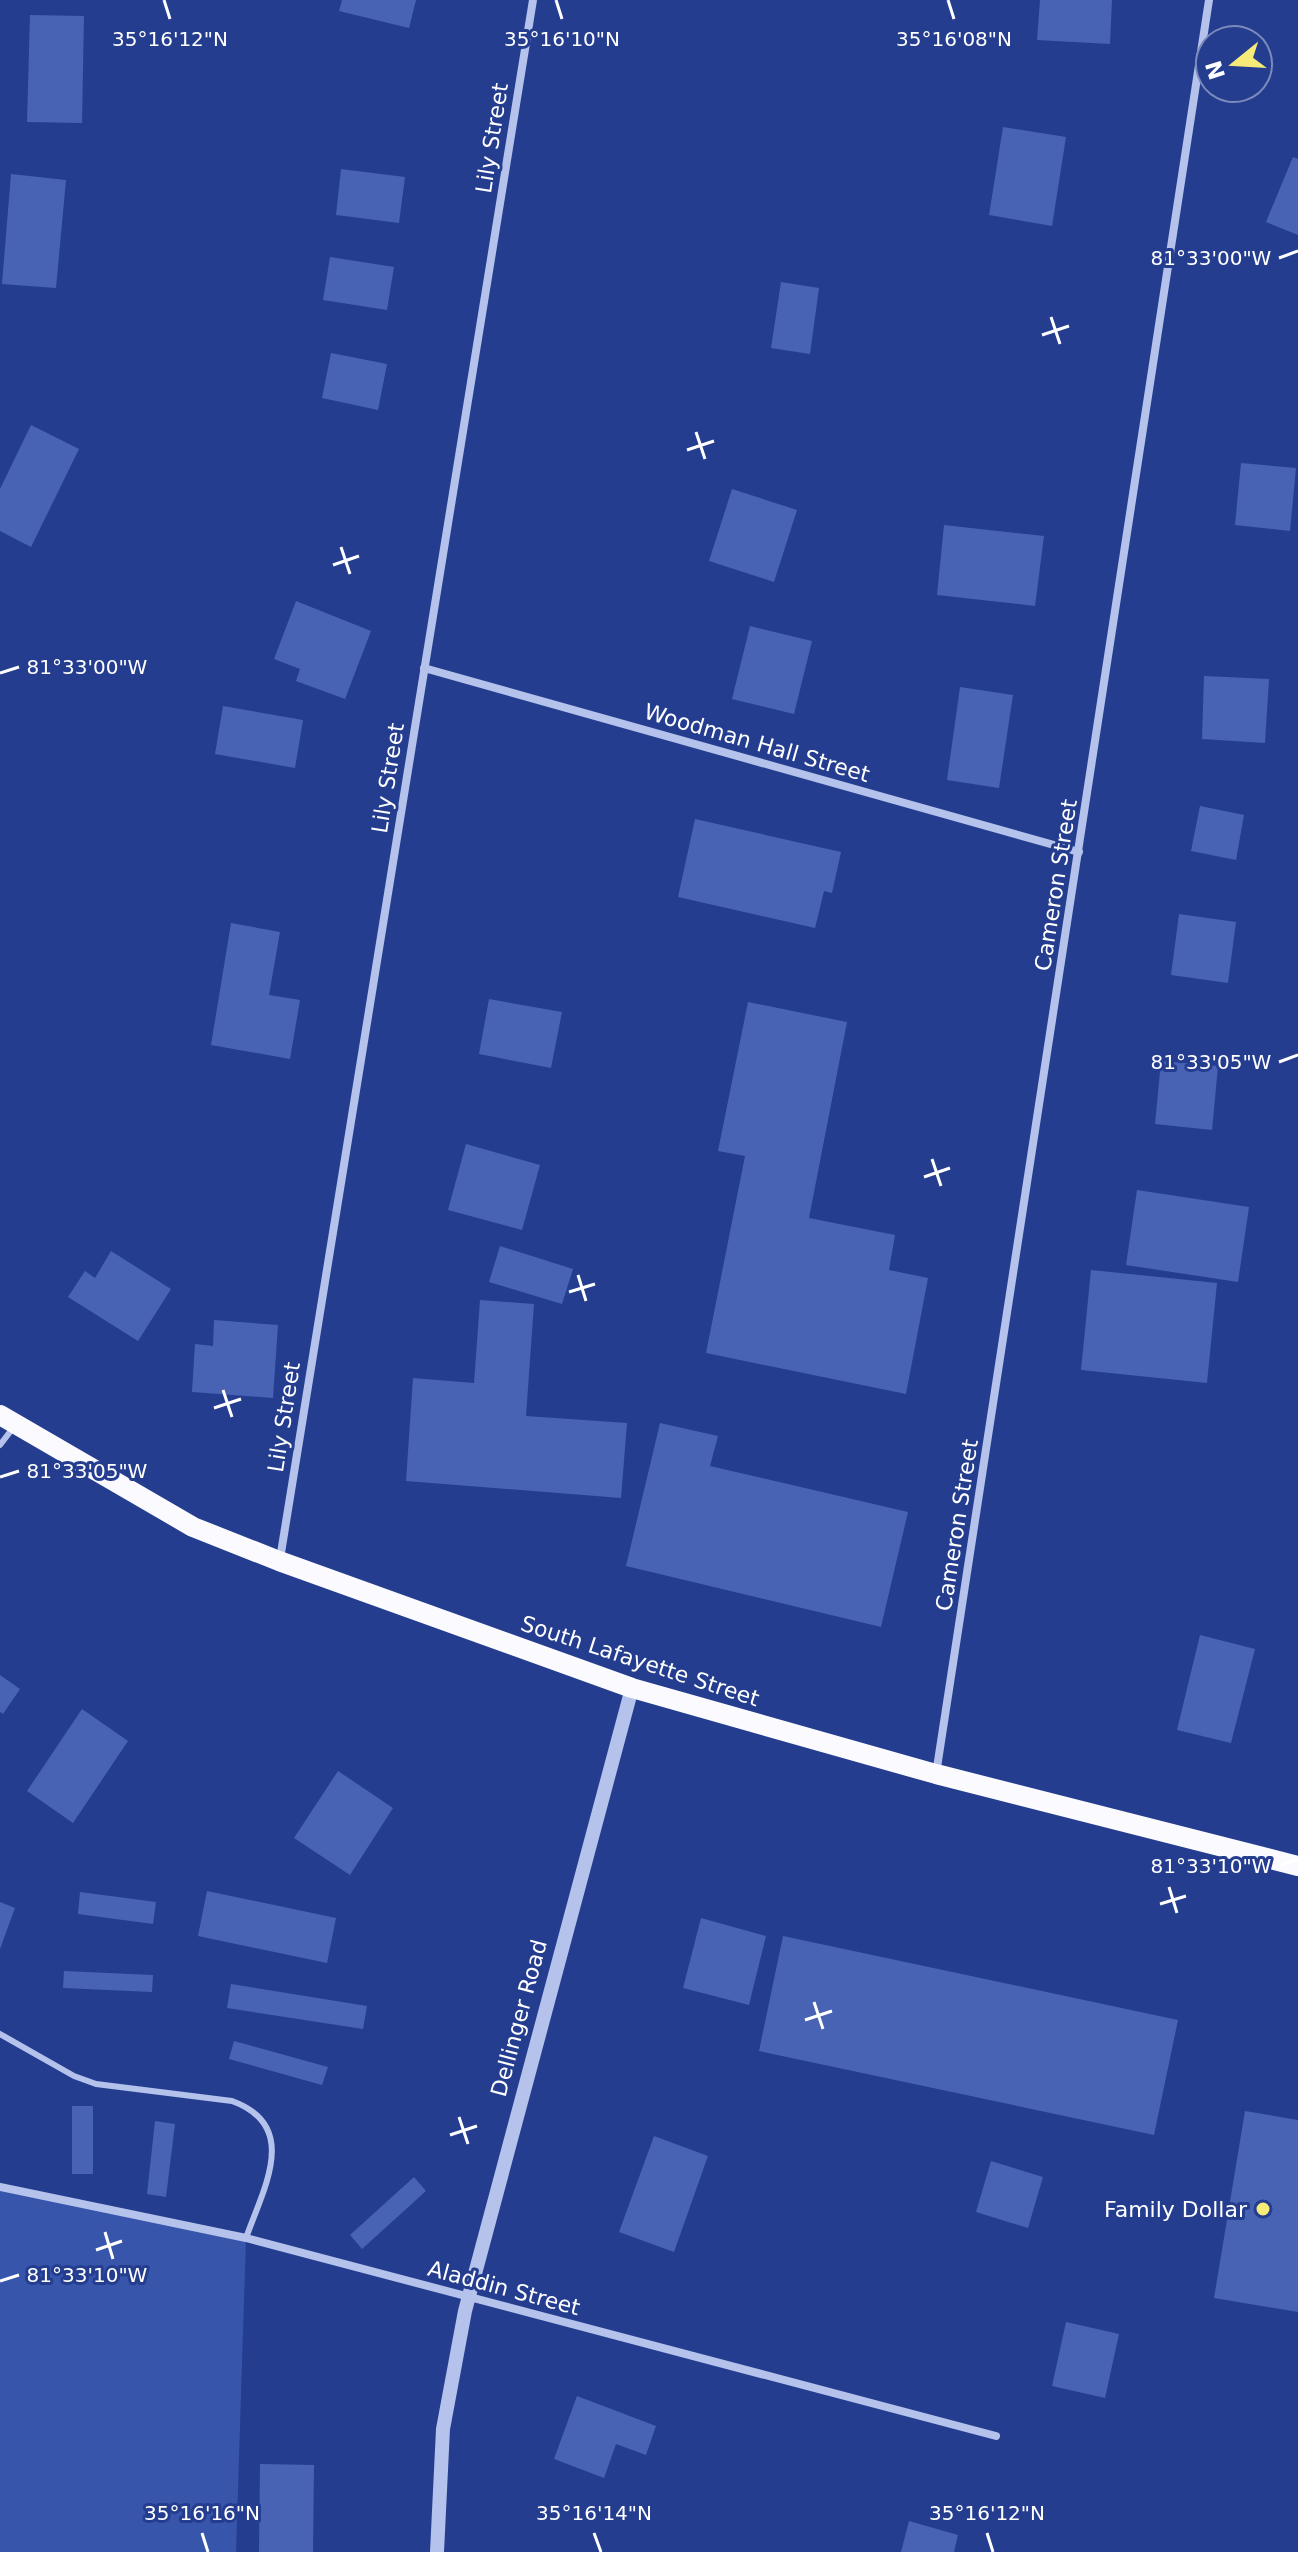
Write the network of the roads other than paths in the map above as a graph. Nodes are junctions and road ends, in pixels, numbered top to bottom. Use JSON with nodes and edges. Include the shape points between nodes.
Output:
{"nodes":[{"id":1,"x":533,"y":0,"type":"edge"},
{"id":2,"x":1209,"y":0,"type":"edge"},
{"id":3,"x":424,"y":668,"type":"junction"},
{"id":4,"x":1079,"y":852,"type":"junction"},
{"id":5,"x":8,"y":1420,"type":"edge"},
{"id":6,"x":0,"y":1445,"type":"edge"},
{"id":7,"x":279,"y":1561,"type":"junction"},
{"id":8,"x":632,"y":1688,"type":"junction"},
{"id":9,"x":936,"y":1774,"type":"junction"},
{"id":10,"x":1298,"y":1866,"type":"edge"},
{"id":11,"x":0,"y":2034,"type":"edge"},
{"id":12,"x":0,"y":2187,"type":"edge"},
{"id":13,"x":246,"y":2238,"type":"junction"},
{"id":14,"x":468,"y":2297,"type":"junction"},
{"id":15,"x":996,"y":2436,"type":"dead end"},
{"id":16,"x":437,"y":2552,"type":"edge"}],
"edges":[{"from":1,"to":3,"type":"street","name":"Lily Street"},
{"from":2,"to":4,"type":"street","name":"Cameron Street"},
{"from":3,"to":4,"type":"street","name":"Woodman Hall Street"},
{"from":3,"to":7,"type":"street","name":"Lily Street"},
{"from":4,"to":9,"type":"street","name":"Cameron Street"},
{"from":5,"to":6,"type":"lane"},
{"from":5,"to":7,"type":"main road","name":"South Lafayette Street","via":[[193,1527]]},
{"from":7,"to":8,"type":"main road","name":"South Lafayette Street"},
{"from":8,"to":9,"type":"main road","name":"South Lafayette Street"},
{"from":8,"to":14,"type":"street","name":"Dellinger Road"},
{"from":9,"to":10,"type":"main road","name":"South Lafayette Street"},
{"from":11,"to":13,"type":"lane","via":[[96,2084],[232,2101],[251,2108],[266,2124],[273,2153]]},
{"from":12,"to":13,"type":"street","name":"Aladdin Street"},
{"from":13,"to":14,"type":"street","name":"Aladdin Street"},
{"from":14,"to":15,"type":"street","name":"Aladdin Street"},
{"from":14,"to":16,"type":"street","name":"Dellinger Road","via":[[443,2429]]}]}
